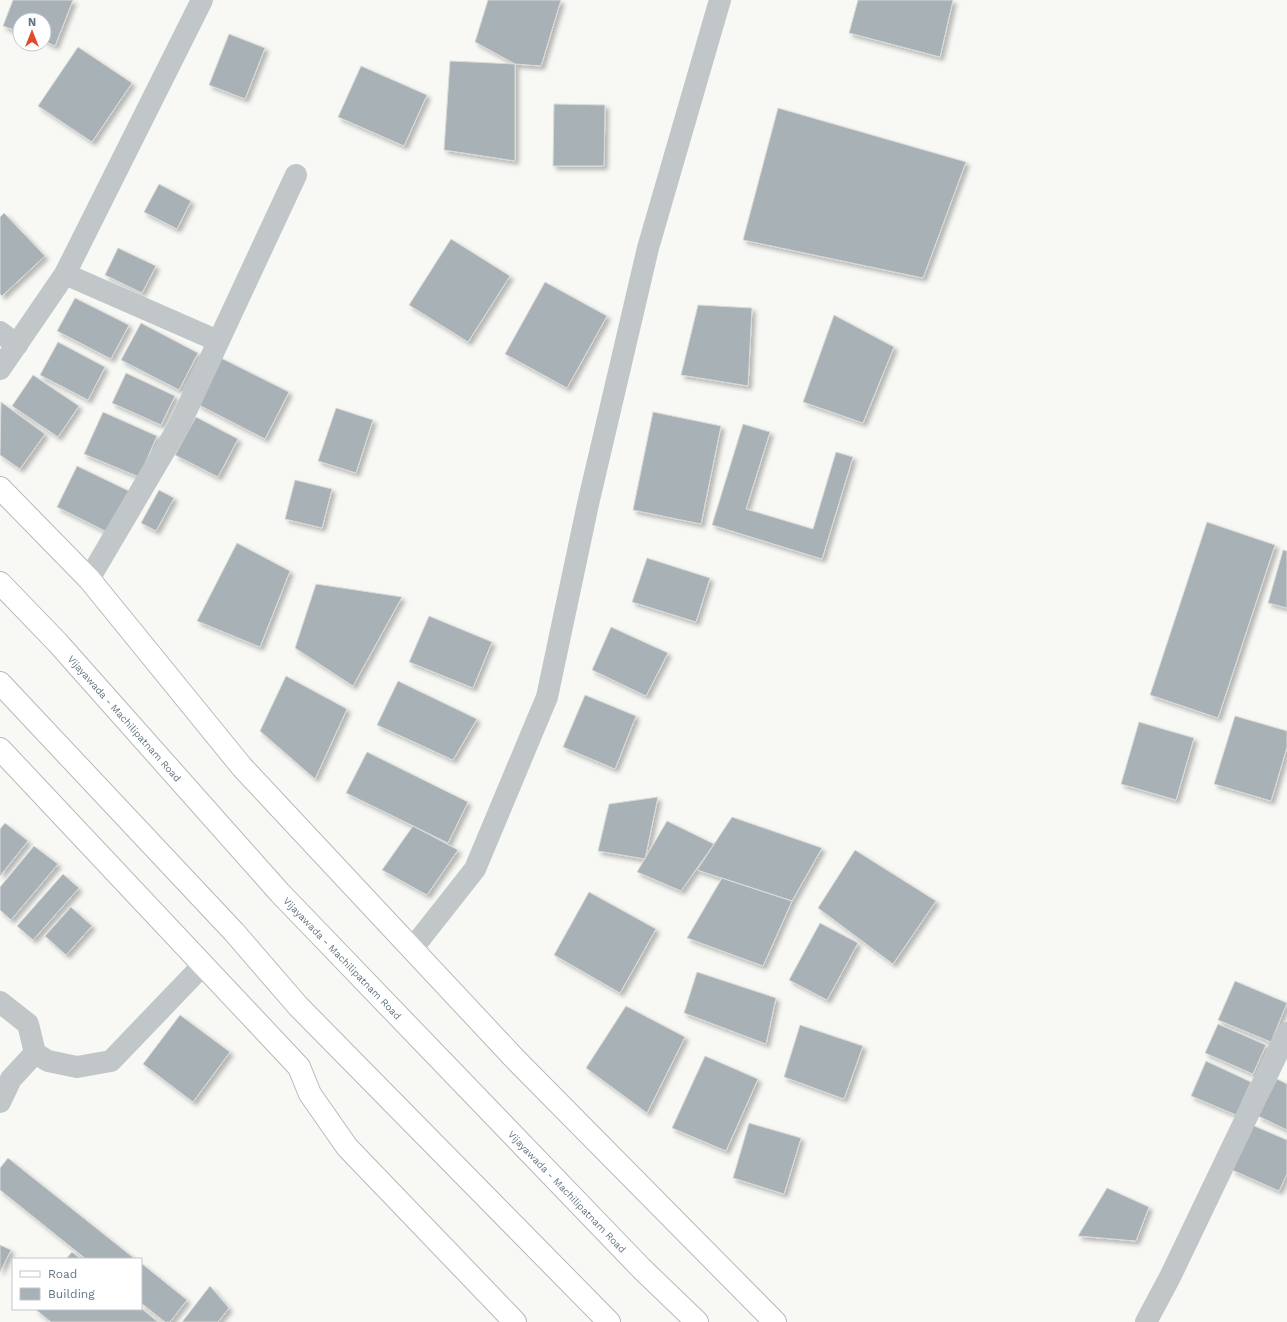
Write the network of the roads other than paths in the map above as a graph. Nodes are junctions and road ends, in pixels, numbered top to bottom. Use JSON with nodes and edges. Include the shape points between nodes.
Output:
{"nodes":[{"id":1,"x":202,"y":0,"type":"edge"},
{"id":2,"x":720,"y":0,"type":"edge"},
{"id":3,"x":296,"y":175,"type":"dead end"},
{"id":4,"x":65,"y":274,"type":"junction"},
{"id":5,"x":8,"y":338,"type":"edge"},
{"id":6,"x":218,"y":341,"type":"junction"},
{"id":7,"x":0,"y":369,"type":"edge"},
{"id":8,"x":0,"y":488,"type":"edge"},
{"id":9,"x":89,"y":579,"type":"junction"},
{"id":10,"x":0,"y":583,"type":"edge"},
{"id":11,"x":0,"y":683,"type":"edge"},
{"id":12,"x":0,"y":749,"type":"edge"},
{"id":13,"x":412,"y":949,"type":"junction"},
{"id":14,"x":203,"y":965,"type":"junction"},
{"id":15,"x":0,"y":1002,"type":"edge"},
{"id":16,"x":1287,"y":1033,"type":"edge"},
{"id":17,"x":35,"y":1053,"type":"junction"},
{"id":18,"x":0,"y":1102,"type":"edge"},
{"id":19,"x":515,"y":1322,"type":"edge"},
{"id":20,"x":608,"y":1322,"type":"edge"},
{"id":21,"x":697,"y":1322,"type":"edge"},
{"id":22,"x":775,"y":1322,"type":"edge"},
{"id":23,"x":1146,"y":1322,"type":"edge"}],
"edges":[{"from":1,"to":4,"type":"street"},
{"from":2,"to":13,"type":"street","via":[[648,248],[588,504],[547,697],[475,869]]},
{"from":3,"to":6,"type":"street"},
{"from":4,"to":5,"type":"street"},
{"from":4,"to":6,"type":"street"},
{"from":5,"to":7,"type":"street"},
{"from":6,"to":9,"type":"street","via":[[179,426]]},
{"from":8,"to":9,"type":"main road"},
{"from":9,"to":13,"type":"main road","via":[[242,767]]},
{"from":10,"to":21,"type":"main road","name":"Vijayawada - Machilipatnam Road","via":[[57,642],[280,893]]},
{"from":11,"to":20,"type":"main road","via":[[234,932],[298,1006]]},
{"from":12,"to":14,"type":"main road"},
{"from":13,"to":22,"type":"main road","via":[[516,1060]]},
{"from":14,"to":17,"type":"street","via":[[111,1061],[78,1067],[48,1061]]},
{"from":14,"to":19,"type":"main road","via":[[299,1067],[310,1094],[347,1147]]},
{"from":15,"to":17,"type":"street","via":[[28,1024]]},
{"from":16,"to":23,"type":"street"},
{"from":17,"to":18,"type":"street","via":[[10,1079]]}]}
